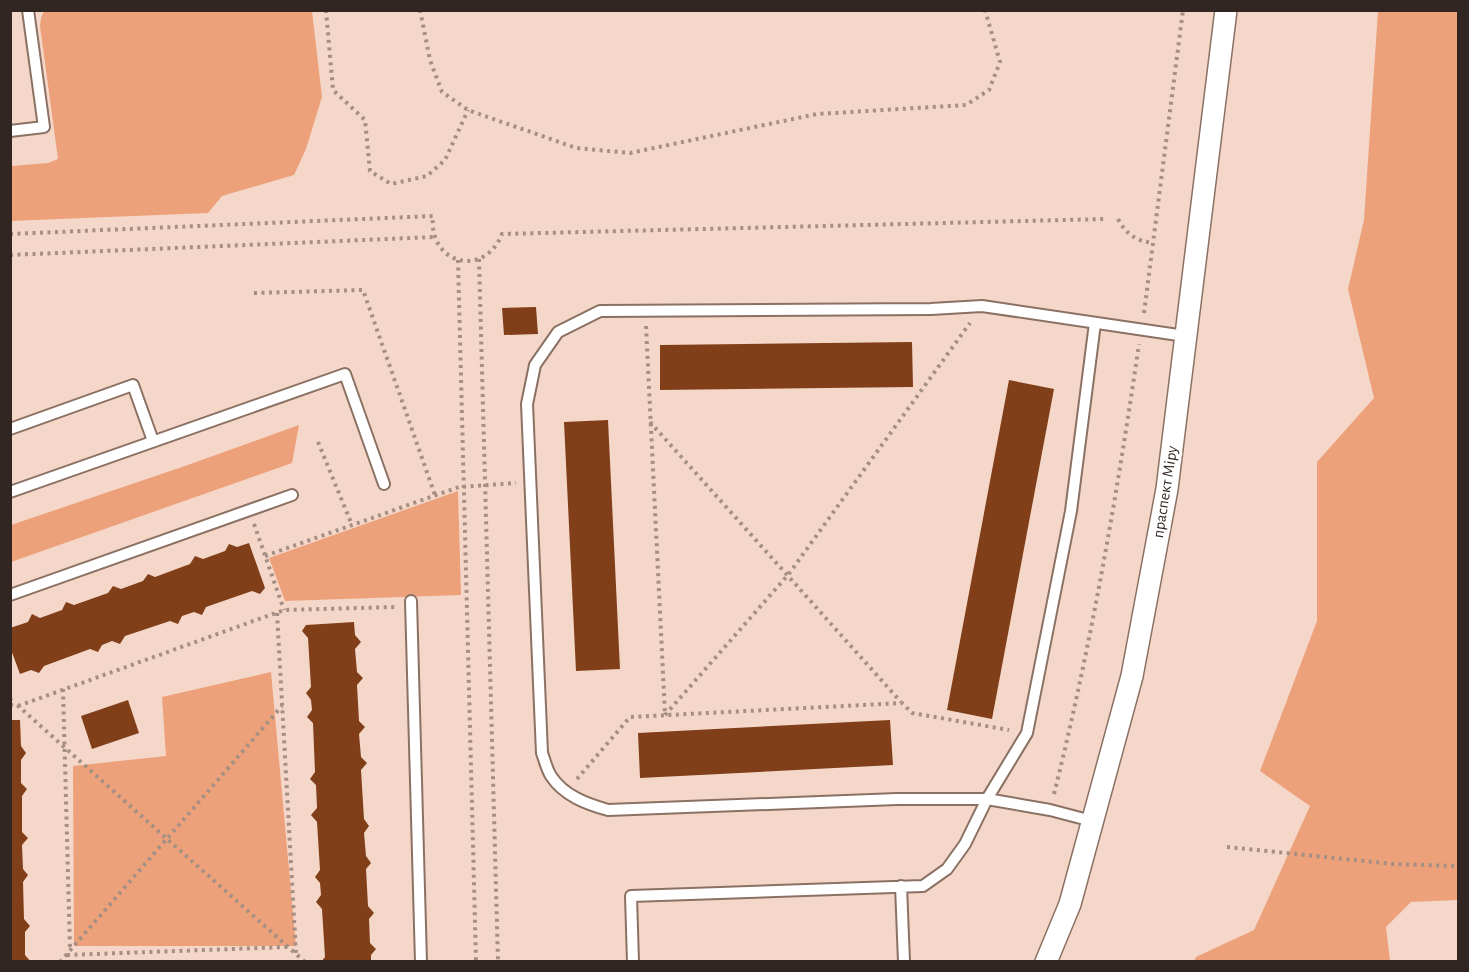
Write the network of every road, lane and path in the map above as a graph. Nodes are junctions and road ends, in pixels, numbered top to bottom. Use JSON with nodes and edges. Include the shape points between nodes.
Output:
{"nodes":[{"id":1,"x":28,"y":10,"type":"edge"},
{"id":2,"x":326,"y":10,"type":"edge"},
{"id":3,"x":420,"y":10,"type":"edge"},
{"id":4,"x":985,"y":10,"type":"edge"},
{"id":5,"x":1182,"y":10,"type":"edge"},
{"id":6,"x":1226,"y":10,"type":"edge"},
{"id":7,"x":468,"y":110,"type":"junction"},
{"id":8,"x":10,"y":131,"type":"edge"},
{"id":9,"x":1105,"y":219,"type":"dead end"},
{"id":10,"x":1118,"y":219,"type":"dead end"},
{"id":11,"x":10,"y":234,"type":"edge"},
{"id":12,"x":434,"y":237,"type":"junction"},
{"id":13,"x":1153,"y":243,"type":"junction"},
{"id":14,"x":10,"y":255,"type":"edge"},
{"id":15,"x":479,"y":259,"type":"junction"},
{"id":16,"x":458,"y":260,"type":"junction"},
{"id":17,"x":254,"y":293,"type":"dead end"},
{"id":18,"x":982,"y":306,"type":"junction"},
{"id":19,"x":645,"y":311,"type":"junction"},
{"id":20,"x":1095,"y":323,"type":"junction"},
{"id":21,"x":1142,"y":329,"type":"junction"},
{"id":22,"x":1185,"y":336,"type":"junction"},
{"id":23,"x":651,"y":422,"type":"junction"},
{"id":24,"x":10,"y":429,"type":"edge"},
{"id":25,"x":153,"y":441,"type":"junction"},
{"id":26,"x":318,"y":442,"type":"dead end"},
{"id":27,"x":531,"y":482,"type":"junction"},
{"id":28,"x":384,"y":484,"type":"dead end"},
{"id":29,"x":485,"y":485,"type":"junction"},
{"id":30,"x":464,"y":487,"type":"junction"},
{"id":31,"x":10,"y":492,"type":"edge"},
{"id":32,"x":292,"y":495,"type":"dead end"},
{"id":33,"x":435,"y":495,"type":"junction"},
{"id":34,"x":253,"y":523,"type":"dead end"},
{"id":35,"x":352,"y":525,"type":"junction"},
{"id":36,"x":265,"y":556,"type":"junction"},
{"id":37,"x":788,"y":575,"type":"junction"},
{"id":38,"x":10,"y":595,"type":"edge"},
{"id":39,"x":411,"y":601,"type":"dead end"},
{"id":40,"x":398,"y":608,"type":"dead end"},
{"id":41,"x":284,"y":610,"type":"junction"},
{"id":42,"x":277,"y":613,"type":"junction"},
{"id":43,"x":63,"y":689,"type":"junction"},
{"id":44,"x":10,"y":698,"type":"edge"},
{"id":45,"x":902,"y":703,"type":"junction"},
{"id":46,"x":14,"y":706,"type":"edge"},
{"id":47,"x":282,"y":706,"type":"junction"},
{"id":48,"x":665,"y":715,"type":"junction"},
{"id":49,"x":1028,"y":733,"type":"junction"},
{"id":50,"x":65,"y":747,"type":"junction"},
{"id":51,"x":566,"y":792,"type":"junction"},
{"id":52,"x":987,"y":799,"type":"junction"},
{"id":53,"x":1050,"y":810,"type":"junction"},
{"id":54,"x":1092,"y":821,"type":"junction"},
{"id":55,"x":167,"y":839,"type":"junction"},
{"id":56,"x":1227,"y":847,"type":"dead end"},
{"id":57,"x":1458,"y":866,"type":"edge"},
{"id":58,"x":901,"y":886,"type":"junction"},
{"id":59,"x":288,"y":947,"type":"junction"},
{"id":60,"x":70,"y":951,"type":"junction"},
{"id":61,"x":296,"y":954,"type":"junction"},
{"id":62,"x":66,"y":955,"type":"junction"},
{"id":63,"x":60,"y":962,"type":"edge"},
{"id":64,"x":305,"y":962,"type":"edge"},
{"id":65,"x":421,"y":962,"type":"edge"},
{"id":66,"x":476,"y":962,"type":"edge"},
{"id":67,"x":498,"y":962,"type":"edge"},
{"id":68,"x":633,"y":962,"type":"edge"},
{"id":69,"x":904,"y":962,"type":"edge"},
{"id":70,"x":1046,"y":962,"type":"edge"}],
"edges":[{"from":1,"to":8,"type":"lane","via":[[44,127]]},
{"from":2,"to":7,"type":"path","via":[[333,90],[365,120],[370,171],[391,184],[427,176],[445,160]]},
{"from":3,"to":7,"type":"path","via":[[430,60],[442,92]]},
{"from":4,"to":7,"type":"path","via":[[999,62],[989,90],[966,105],[818,114],[630,153],[576,148]]},
{"from":5,"to":13,"type":"path"},
{"from":6,"to":22,"type":"street","name":"праспект Міру"},
{"from":9,"to":15,"type":"path","via":[[502,234],[498,245]]},
{"from":10,"to":13,"type":"path","via":[[1132,237]]},
{"from":11,"to":12,"type":"path","via":[[433,216]]},
{"from":12,"to":14,"type":"path"},
{"from":12,"to":16,"type":"path","via":[[439,248]]},
{"from":13,"to":21,"type":"path"},
{"from":15,"to":16,"type":"path"},
{"from":15,"to":29,"type":"path"},
{"from":16,"to":30,"type":"path"},
{"from":17,"to":33,"type":"path","via":[[363,290]]},
{"from":18,"to":19,"type":"lane"},
{"from":18,"to":20,"type":"lane"},
{"from":18,"to":37,"type":"path"},
{"from":19,"to":23,"type":"path"},
{"from":19,"to":27,"type":"lane","via":[[600,311],[558,332],[535,364],[527,404]]},
{"from":20,"to":21,"type":"lane"},
{"from":20,"to":49,"type":"lane","via":[[1071,511]]},
{"from":21,"to":22,"type":"lane"},
{"from":21,"to":53,"type":"path","via":[[1119,481]]},
{"from":22,"to":54,"type":"street","name":"праспект Міру","via":[[1167,489],[1134,665]]},
{"from":23,"to":37,"type":"path"},
{"from":23,"to":48,"type":"path"},
{"from":24,"to":25,"type":"lane","via":[[133,385]]},
{"from":25,"to":28,"type":"lane","via":[[345,374]]},
{"from":25,"to":31,"type":"lane"},
{"from":26,"to":35,"type":"path"},
{"from":27,"to":29,"type":"path"},
{"from":27,"to":51,"type":"lane","via":[[542,753],[551,776]]},
{"from":29,"to":30,"type":"path"},
{"from":29,"to":67,"type":"path"},
{"from":30,"to":33,"type":"path"},
{"from":30,"to":66,"type":"path"},
{"from":32,"to":38,"type":"lane"},
{"from":33,"to":35,"type":"path"},
{"from":34,"to":36,"type":"path"},
{"from":35,"to":36,"type":"path"},
{"from":36,"to":41,"type":"path"},
{"from":37,"to":45,"type":"path"},
{"from":37,"to":48,"type":"path"},
{"from":39,"to":65,"type":"lane"},
{"from":40,"to":41,"type":"path"},
{"from":41,"to":42,"type":"path"},
{"from":42,"to":43,"type":"path"},
{"from":42,"to":47,"type":"path"},
{"from":43,"to":46,"type":"path"},
{"from":43,"to":50,"type":"path"},
{"from":44,"to":46,"type":"path"},
{"from":45,"to":48,"type":"path"},
{"from":45,"to":49,"type":"path","via":[[912,713]]},
{"from":46,"to":50,"type":"path"},
{"from":47,"to":55,"type":"path"},
{"from":47,"to":61,"type":"path"},
{"from":48,"to":51,"type":"path","via":[[630,717]]},
{"from":49,"to":52,"type":"lane"},
{"from":50,"to":55,"type":"path"},
{"from":50,"to":60,"type":"path"},
{"from":51,"to":52,"type":"lane","via":[[608,810]]},
{"from":52,"to":53,"type":"lane"},
{"from":52,"to":58,"type":"lane","via":[[965,844],[947,869],[922,886]]},
{"from":53,"to":54,"type":"lane"},
{"from":54,"to":70,"type":"street","name":"праспект Міру","via":[[1070,904]]},
{"from":55,"to":59,"type":"path"},
{"from":55,"to":60,"type":"path"},
{"from":56,"to":57,"type":"path","via":[[1394,864]]},
{"from":58,"to":68,"type":"lane","via":[[631,896]]},
{"from":58,"to":69,"type":"lane"},
{"from":59,"to":61,"type":"path"},
{"from":59,"to":62,"type":"path"},
{"from":60,"to":62,"type":"path"},
{"from":61,"to":64,"type":"path"},
{"from":62,"to":63,"type":"path"}]}
